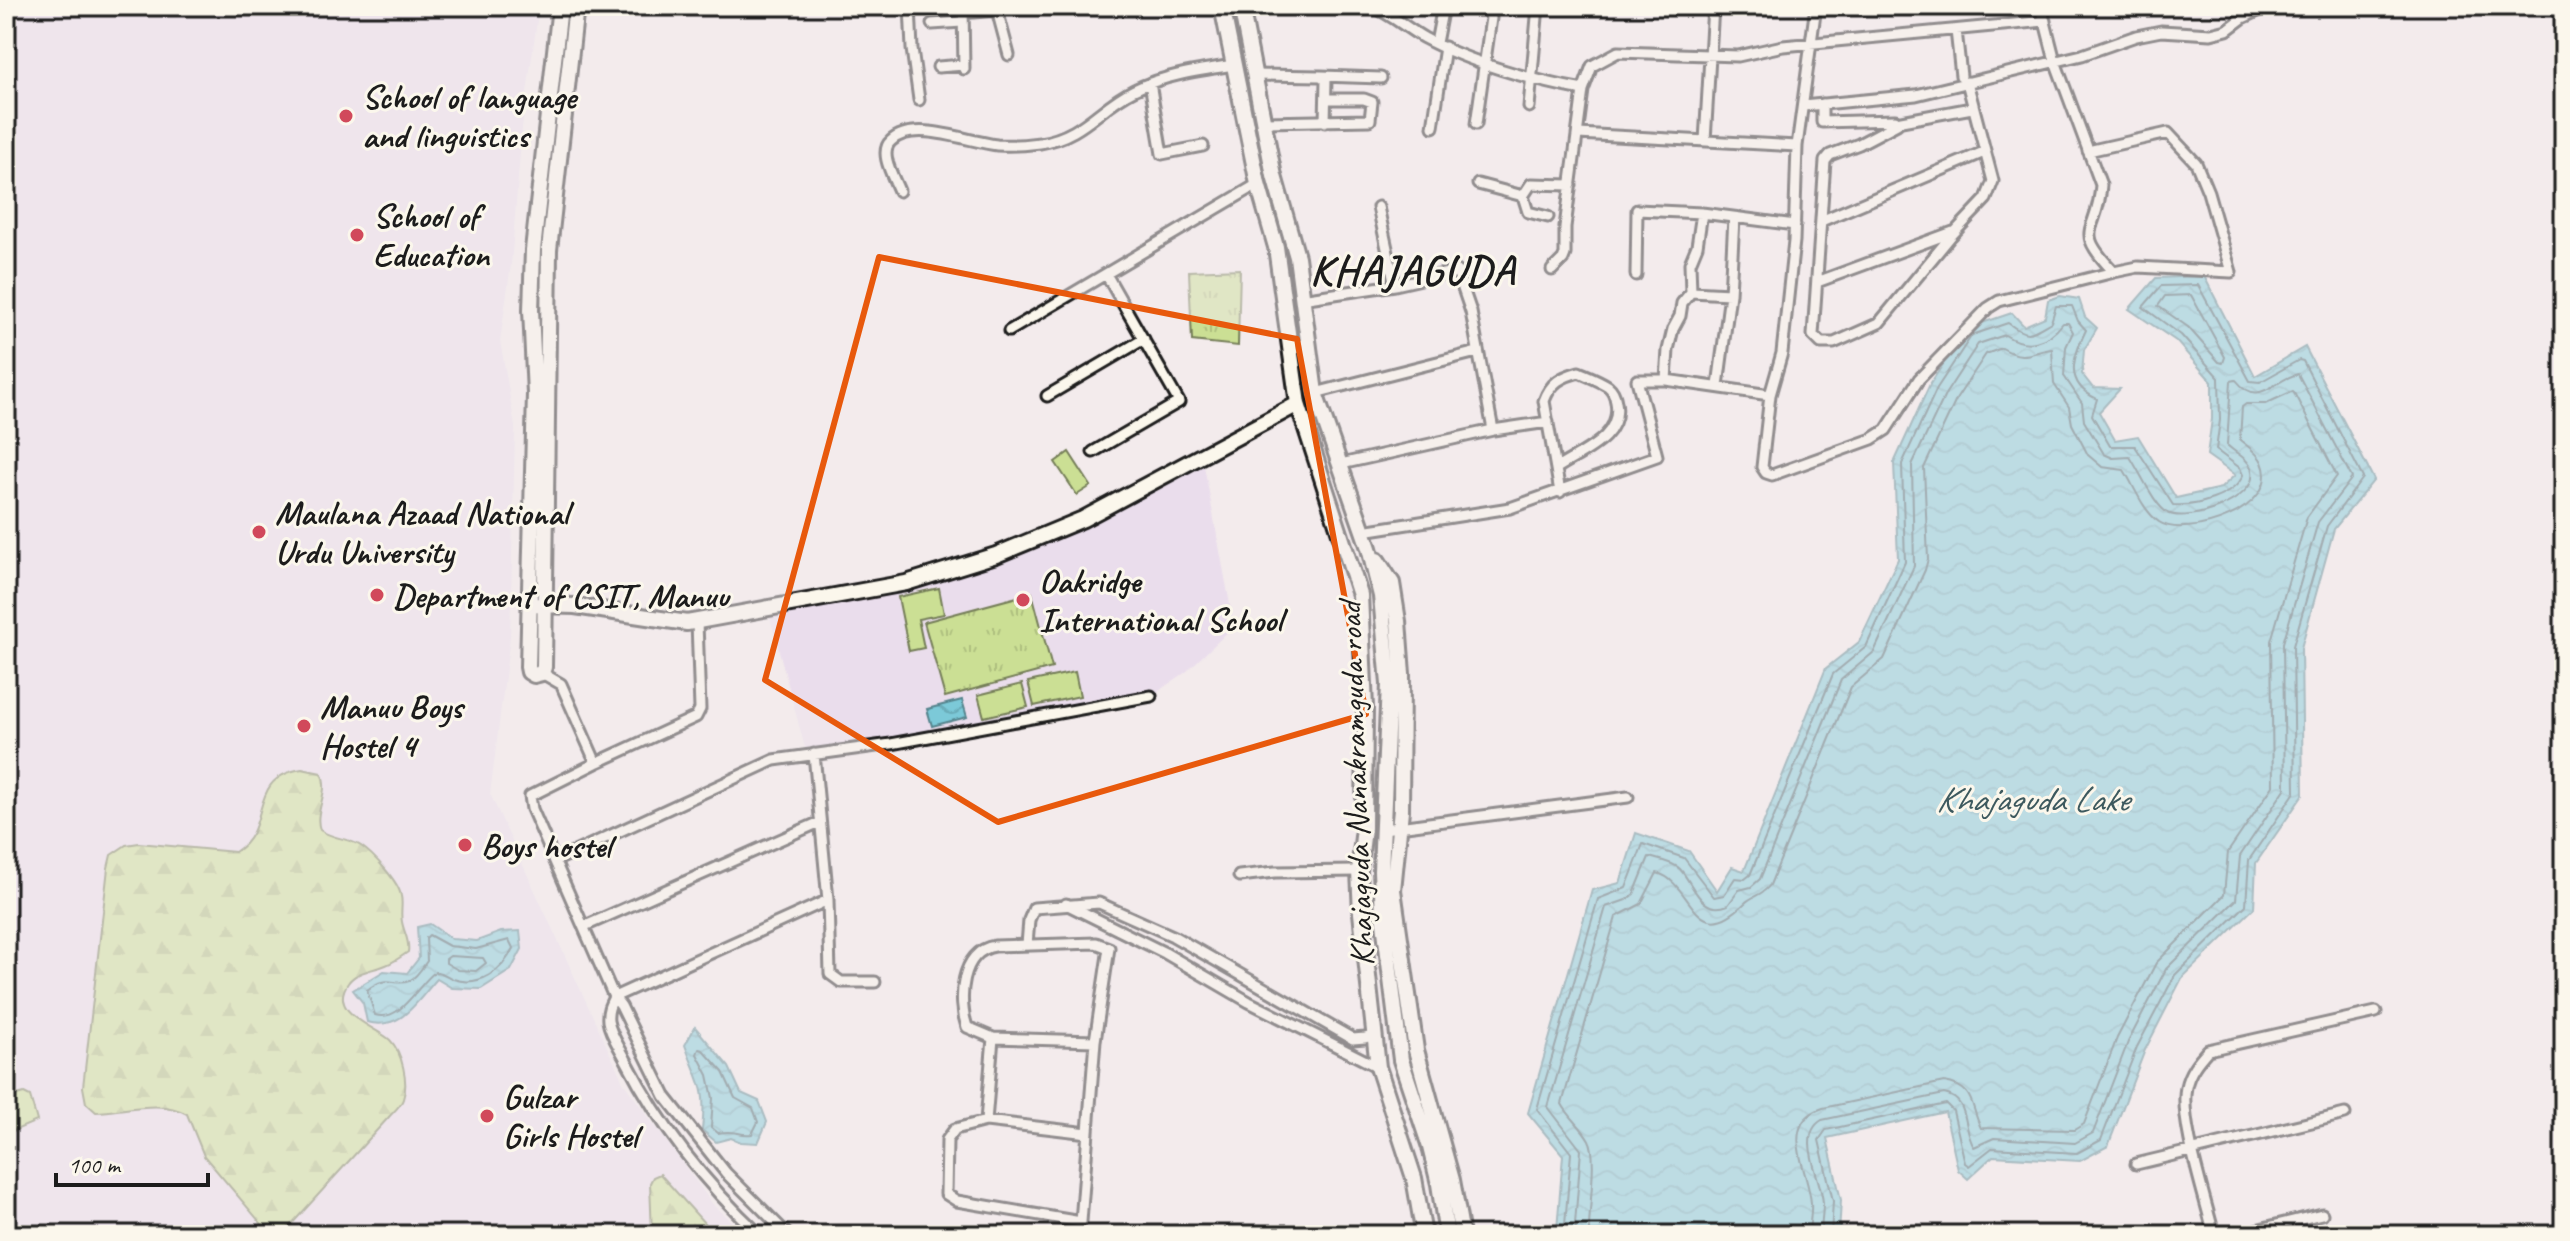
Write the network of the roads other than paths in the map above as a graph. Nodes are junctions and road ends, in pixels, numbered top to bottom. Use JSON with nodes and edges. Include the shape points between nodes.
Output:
{"nodes":[{"id":1,"x":560,"y":6,"type":"edge"},
{"id":2,"x":576,"y":6,"type":"edge"},
{"id":3,"x":910,"y":6,"type":"edge"},
{"id":4,"x":1222,"y":6,"type":"edge"},
{"id":5,"x":1241,"y":6,"type":"edge"},
{"id":6,"x":1371,"y":6,"type":"edge"},
{"id":7,"x":1443,"y":6,"type":"edge"},
{"id":8,"x":1486,"y":6,"type":"edge"},
{"id":9,"x":1538,"y":6,"type":"edge"},
{"id":10,"x":1713,"y":6,"type":"edge"},
{"id":11,"x":1816,"y":6,"type":"edge"},
{"id":12,"x":2041,"y":6,"type":"edge"},
{"id":13,"x":2269,"y":6,"type":"edge"},
{"id":14,"x":1391,"y":10,"type":"edge"},
{"id":15,"x":962,"y":14,"type":"edge"},
{"id":16,"x":2045,"y":21,"type":"junction"},
{"id":17,"x":932,"y":24,"type":"dead end"},
{"id":18,"x":1956,"y":30,"type":"junction"},
{"id":19,"x":1812,"y":44,"type":"junction"},
{"id":20,"x":1440,"y":45,"type":"junction"},
{"id":21,"x":1009,"y":55,"type":"dead end"},
{"id":22,"x":1710,"y":56,"type":"junction"},
{"id":23,"x":2055,"y":61,"type":"junction"},
{"id":24,"x":1485,"y":62,"type":"junction"},
{"id":25,"x":1234,"y":65,"type":"junction"},
{"id":26,"x":938,"y":67,"type":"dead end"},
{"id":27,"x":1254,"y":75,"type":"junction"},
{"id":28,"x":1321,"y":76,"type":"junction"},
{"id":29,"x":1381,"y":78,"type":"dead end"},
{"id":30,"x":1530,"y":78,"type":"junction"},
{"id":31,"x":1964,"y":79,"type":"junction"},
{"id":32,"x":1150,"y":83,"type":"junction"},
{"id":33,"x":1583,"y":90,"type":"junction"},
{"id":34,"x":1326,"y":99,"type":"junction"},
{"id":35,"x":919,"y":100,"type":"dead end"},
{"id":36,"x":1822,"y":104,"type":"junction"},
{"id":37,"x":1803,"y":106,"type":"junction"},
{"id":38,"x":1529,"y":107,"type":"dead end"},
{"id":39,"x":1972,"y":108,"type":"junction"},
{"id":40,"x":1264,"y":122,"type":"junction"},
{"id":41,"x":1325,"y":122,"type":"junction"},
{"id":42,"x":1896,"y":122,"type":"junction"},
{"id":43,"x":1476,"y":124,"type":"dead end"},
{"id":44,"x":1433,"y":127,"type":"dead end"},
{"id":45,"x":1578,"y":134,"type":"junction"},
{"id":46,"x":1705,"y":141,"type":"junction"},
{"id":47,"x":1203,"y":146,"type":"dead end"},
{"id":48,"x":1797,"y":146,"type":"junction"},
{"id":49,"x":2088,"y":151,"type":"junction"},
{"id":50,"x":1984,"y":152,"type":"junction"},
{"id":51,"x":1258,"y":184,"type":"junction"},
{"id":52,"x":1478,"y":184,"type":"dead end"},
{"id":53,"x":1571,"y":185,"type":"junction"},
{"id":54,"x":899,"y":191,"type":"dead end"},
{"id":55,"x":1523,"y":196,"type":"junction"},
{"id":56,"x":1378,"y":207,"type":"dead end"},
{"id":57,"x":1702,"y":213,"type":"junction"},
{"id":58,"x":1548,"y":217,"type":"dead end"},
{"id":59,"x":1734,"y":218,"type":"junction"},
{"id":60,"x":1821,"y":221,"type":"junction"},
{"id":61,"x":1795,"y":225,"type":"junction"},
{"id":62,"x":1956,"y":231,"type":"junction"},
{"id":63,"x":1552,"y":270,"type":"dead end"},
{"id":64,"x":2114,"y":272,"type":"junction"},
{"id":65,"x":1106,"y":274,"type":"junction"},
{"id":66,"x":1636,"y":275,"type":"dead end"},
{"id":67,"x":1817,"y":282,"type":"junction"},
{"id":68,"x":1395,"y":285,"type":"junction"},
{"id":69,"x":1691,"y":292,"type":"junction"},
{"id":70,"x":1730,"y":294,"type":"junction"},
{"id":71,"x":1301,"y":299,"type":"junction"},
{"id":72,"x":1009,"y":331,"type":"dead end"},
{"id":73,"x":1144,"y":339,"type":"junction"},
{"id":74,"x":1477,"y":352,"type":"junction"},
{"id":75,"x":1666,"y":380,"type":"junction"},
{"id":76,"x":1718,"y":386,"type":"junction"},
{"id":77,"x":1315,"y":393,"type":"junction"},
{"id":78,"x":1770,"y":395,"type":"junction"},
{"id":79,"x":1047,"y":396,"type":"dead end"},
{"id":80,"x":1298,"y":404,"type":"junction"},
{"id":81,"x":1548,"y":422,"type":"junction"},
{"id":82,"x":1493,"y":430,"type":"junction"},
{"id":83,"x":1093,"y":452,"type":"dead end"},
{"id":84,"x":1341,"y":464,"type":"junction"},
{"id":85,"x":1557,"y":468,"type":"junction"},
{"id":86,"x":1560,"y":492,"type":"junction"},
{"id":87,"x":1363,"y":531,"type":"junction"},
{"id":88,"x":529,"y":604,"type":"junction"},
{"id":89,"x":545,"y":606,"type":"junction"},
{"id":90,"x":697,"y":622,"type":"junction"},
{"id":91,"x":536,"y":673,"type":"junction"},
{"id":92,"x":1151,"y":696,"type":"dead end"},
{"id":93,"x":814,"y":754,"type":"junction"},
{"id":94,"x":596,"y":763,"type":"junction"},
{"id":95,"x":1628,"y":797,"type":"dead end"},
{"id":96,"x":820,"y":822,"type":"junction"},
{"id":97,"x":1391,"y":828,"type":"junction"},
{"id":98,"x":555,"y":861,"type":"junction"},
{"id":99,"x":1359,"y":871,"type":"junction"},
{"id":100,"x":1239,"y":876,"type":"dead end"},
{"id":101,"x":828,"y":900,"type":"junction"},
{"id":102,"x":1065,"y":904,"type":"junction"},
{"id":103,"x":585,"y":926,"type":"junction"},
{"id":104,"x":1029,"y":945,"type":"junction"},
{"id":105,"x":1394,"y":946,"type":"junction"},
{"id":106,"x":875,"y":982,"type":"dead end"},
{"id":107,"x":614,"y":997,"type":"junction"},
{"id":108,"x":2376,"y":1012,"type":"dead end"},
{"id":109,"x":1375,"y":1035,"type":"junction"},
{"id":110,"x":993,"y":1038,"type":"junction"},
{"id":111,"x":1095,"y":1041,"type":"junction"},
{"id":112,"x":1378,"y":1067,"type":"junction"},
{"id":113,"x":2345,"y":1114,"type":"dead end"},
{"id":114,"x":986,"y":1121,"type":"junction"},
{"id":115,"x":1088,"y":1133,"type":"junction"},
{"id":116,"x":2194,"y":1150,"type":"junction"},
{"id":117,"x":2136,"y":1164,"type":"dead end"},
{"id":118,"x":2322,"y":1214,"type":"dead end"},
{"id":119,"x":760,"y":1235,"type":"edge"},
{"id":120,"x":788,"y":1235,"type":"edge"},
{"id":121,"x":1424,"y":1235,"type":"edge"},
{"id":122,"x":1447,"y":1235,"type":"edge"},
{"id":123,"x":1462,"y":1235,"type":"edge"},
{"id":124,"x":2214,"y":1235,"type":"edge"},
{"id":125,"x":2235,"y":1235,"type":"edge"}],
"edges":[{"from":1,"to":88,"type":"main road","via":[[533,250]]},
{"from":2,"to":89,"type":"main road","via":[[549,250]]},
{"from":3,"to":35,"type":"street"},
{"from":4,"to":25,"type":"main road","name":"Khajaguda Nanakramguda road"},
{"from":5,"to":27,"type":"main road","name":"Khajaguda Nanakramguda road"},
{"from":6,"to":14,"type":"street"},
{"from":7,"to":20,"type":"street"},
{"from":8,"to":24,"type":"street","via":[[1491,18]]},
{"from":9,"to":30,"type":"street"},
{"from":10,"to":22,"type":"street"},
{"from":11,"to":19,"type":"street"},
{"from":12,"to":16,"type":"street"},
{"from":13,"to":23,"type":"street","via":[[2227,30],[2161,31]]},
{"from":14,"to":20,"type":"street"},
{"from":15,"to":17,"type":"street"},
{"from":15,"to":21,"type":"street","via":[[997,10]]},
{"from":15,"to":26,"type":"street","via":[[964,67]]},
{"from":16,"to":18,"type":"street"},
{"from":16,"to":23,"type":"street"},
{"from":18,"to":19,"type":"street"},
{"from":18,"to":31,"type":"street"},
{"from":19,"to":22,"type":"street"},
{"from":19,"to":37,"type":"street"},
{"from":20,"to":24,"type":"street"},
{"from":20,"to":44,"type":"street"},
{"from":22,"to":33,"type":"street","via":[[1618,52],[1592,66]]},
{"from":22,"to":46,"type":"street"},
{"from":23,"to":31,"type":"street"},
{"from":23,"to":49,"type":"street"},
{"from":24,"to":30,"type":"street"},
{"from":24,"to":43,"type":"street"},
{"from":25,"to":32,"type":"street"},
{"from":25,"to":51,"type":"main road","name":"Khajaguda Nanakramguda road"},
{"from":27,"to":28,"type":"street"},
{"from":27,"to":40,"type":"main road","name":"Khajaguda Nanakramguda road"},
{"from":28,"to":29,"type":"street"},
{"from":28,"to":34,"type":"street","via":[[1326,80]]},
{"from":30,"to":33,"type":"street"},
{"from":30,"to":38,"type":"street"},
{"from":31,"to":36,"type":"street","via":[[1916,95]]},
{"from":31,"to":39,"type":"street"},
{"from":32,"to":47,"type":"street","via":[[1162,154]]},
{"from":32,"to":54,"type":"street","via":[[1086,126],[1048,142],[998,145],[926,131],[902,134],[886,147]]},
{"from":33,"to":45,"type":"street"},
{"from":34,"to":41,"type":"street"},
{"from":34,"to":41,"type":"street","via":[[1372,102],[1370,120]]},
{"from":36,"to":37,"type":"street"},
{"from":36,"to":42,"type":"street","via":[[1822,122]]},
{"from":37,"to":48,"type":"street"},
{"from":39,"to":42,"type":"street"},
{"from":39,"to":50,"type":"street"},
{"from":40,"to":41,"type":"street"},
{"from":40,"to":71,"type":"main road","name":"Khajaguda Nanakramguda road","via":[[1297,257]]},
{"from":42,"to":60,"type":"street","via":[[1825,161]]},
{"from":45,"to":46,"type":"street"},
{"from":45,"to":53,"type":"street"},
{"from":46,"to":48,"type":"street"},
{"from":48,"to":61,"type":"street"},
{"from":49,"to":64,"type":"street","via":[[2101,185],[2089,242]]},
{"from":49,"to":64,"type":"street","via":[[2168,133],[2196,163],[2231,272],[2138,267]]},
{"from":50,"to":60,"type":"street"},
{"from":50,"to":62,"type":"street","via":[[1993,181],[1986,199]]},
{"from":51,"to":65,"type":"street"},
{"from":51,"to":80,"type":"main road","name":"Khajaguda Nanakramguda road","via":[[1276,247]]},
{"from":52,"to":55,"type":"street"},
{"from":53,"to":55,"type":"street","via":[[1531,184]]},
{"from":53,"to":63,"type":"street","via":[[1565,254]]},
{"from":55,"to":58,"type":"street","via":[[1528,212]]},
{"from":56,"to":68,"type":"street"},
{"from":57,"to":59,"type":"street"},
{"from":57,"to":66,"type":"street","via":[[1637,210]]},
{"from":57,"to":69,"type":"street","via":[[1691,255]]},
{"from":59,"to":61,"type":"street"},
{"from":59,"to":70,"type":"street"},
{"from":60,"to":67,"type":"street"},
{"from":61,"to":78,"type":"street","via":[[1782,353]]},
{"from":62,"to":67,"type":"street"},
{"from":62,"to":67,"type":"street","via":[[1879,323],[1834,343],[1821,343],[1813,335]]},
{"from":64,"to":78,"type":"street","via":[[1999,301],[1919,379],[1886,430],[1772,475],[1762,467]]},
{"from":65,"to":72,"type":"street"},
{"from":65,"to":73,"type":"street"},
{"from":68,"to":71,"type":"street"},
{"from":68,"to":74,"type":"street","via":[[1457,271]]},
{"from":69,"to":70,"type":"street"},
{"from":69,"to":75,"type":"street","via":[[1673,329]]},
{"from":70,"to":76,"type":"street"},
{"from":71,"to":77,"type":"main road","name":"Khajaguda Nanakramguda road"},
{"from":73,"to":79,"type":"street"},
{"from":73,"to":83,"type":"street","via":[[1179,402]]},
{"from":74,"to":77,"type":"street"},
{"from":74,"to":82,"type":"street"},
{"from":75,"to":76,"type":"street"},
{"from":75,"to":86,"type":"street","via":[[1637,380],[1657,456]]},
{"from":76,"to":78,"type":"street"},
{"from":77,"to":84,"type":"main road","name":"Khajaguda Nanakramguda road"},
{"from":80,"to":90,"type":"main road","via":[[1083,519],[996,555],[906,583]]},
{"from":80,"to":99,"type":"main road","name":"Khajaguda Nanakramguda road","via":[[1360,595],[1366,793]]},
{"from":81,"to":82,"type":"street"},
{"from":81,"to":85,"type":"street"},
{"from":81,"to":85,"type":"street","via":[[1544,401],[1549,388],[1567,375],[1579,372],[1615,394],[1618,410],[1607,433]]},
{"from":82,"to":84,"type":"street"},
{"from":84,"to":87,"type":"main road","name":"Khajaguda Nanakramguda road"},
{"from":85,"to":86,"type":"street"},
{"from":86,"to":87,"type":"street","via":[[1488,513]]},
{"from":87,"to":97,"type":"main road","name":"Khajaguda Nanakramguda road","via":[[1381,596],[1387,655]]},
{"from":88,"to":89,"type":"main road"},
{"from":88,"to":91,"type":"main road"},
{"from":89,"to":90,"type":"main road"},
{"from":89,"to":91,"type":"main road"},
{"from":90,"to":94,"type":"street","via":[[696,717]]},
{"from":91,"to":94,"type":"street","via":[[561,684]]},
{"from":92,"to":93,"type":"street"},
{"from":93,"to":96,"type":"street"},
{"from":93,"to":98,"type":"street","via":[[761,765]]},
{"from":94,"to":98,"type":"street","via":[[530,796]]},
{"from":95,"to":97,"type":"street"},
{"from":96,"to":101,"type":"street"},
{"from":96,"to":103,"type":"street"},
{"from":97,"to":105,"type":"main road","name":"Khajaguda Nanakramguda road","via":[[1381,877]]},
{"from":98,"to":103,"type":"street"},
{"from":99,"to":100,"type":"street"},
{"from":99,"to":109,"type":"main road","name":"Khajaguda Nanakramguda road"},
{"from":101,"to":106,"type":"street","via":[[830,974],[841,982]]},
{"from":101,"to":107,"type":"street"},
{"from":102,"to":104,"type":"street","via":[[1034,908]]},
{"from":102,"to":109,"type":"street","via":[[1099,903],[1173,936],[1353,1039]]},
{"from":102,"to":112,"type":"street"},
{"from":103,"to":107,"type":"street"},
{"from":104,"to":110,"type":"street","via":[[985,947],[968,964],[961,1010],[967,1027]]},
{"from":104,"to":111,"type":"street","via":[[1096,943],[1109,948]]},
{"from":105,"to":122,"type":"main road","name":"Khajaguda Nanakramguda road","via":[[1401,1060],[1430,1147]]},
{"from":105,"to":123,"type":"main road"},
{"from":107,"to":119,"type":"street","via":[[608,1023],[633,1074],[709,1184]]},
{"from":107,"to":120,"type":"street","via":[[665,1096],[726,1173]]},
{"from":108,"to":116,"type":"street","via":[[2208,1050],[2195,1063],[2186,1086],[2184,1110]]},
{"from":109,"to":112,"type":"main road","name":"Khajaguda Nanakramguda road"},
{"from":110,"to":111,"type":"street"},
{"from":110,"to":114,"type":"street"},
{"from":111,"to":115,"type":"street"},
{"from":112,"to":121,"type":"main road","name":"Khajaguda Nanakramguda road","via":[[1414,1178]]},
{"from":113,"to":116,"type":"street"},
{"from":114,"to":115,"type":"street"},
{"from":114,"to":115,"type":"street","via":[[962,1125],[949,1134],[946,1194],[957,1201],[1081,1222]]},
{"from":116,"to":117,"type":"street"},
{"from":116,"to":124,"type":"street"},
{"from":118,"to":125,"type":"street"}]}
